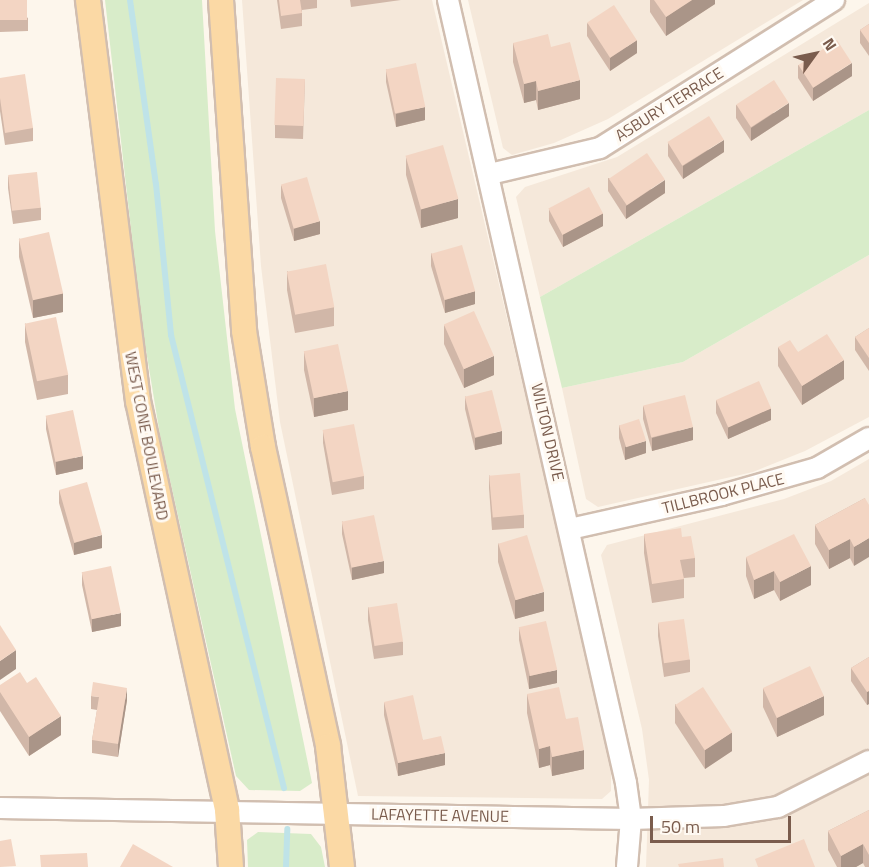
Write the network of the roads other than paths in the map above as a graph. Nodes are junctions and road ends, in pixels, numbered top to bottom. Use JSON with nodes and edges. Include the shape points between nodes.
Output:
{"nodes":[{"id":1,"x":88,"y":0,"type":"edge"},
{"id":2,"x":221,"y":0,"type":"edge"},
{"id":3,"x":448,"y":0,"type":"edge"},
{"id":4,"x":834,"y":0,"type":"edge"},
{"id":5,"x":490,"y":174,"type":"junction"},
{"id":6,"x":869,"y":438,"type":"edge"},
{"id":7,"x":570,"y":529,"type":"junction"},
{"id":8,"x":869,"y":761,"type":"edge"},
{"id":9,"x":0,"y":808,"type":"edge"},
{"id":10,"x":227,"y":810,"type":"junction"},
{"id":11,"x":339,"y":813,"type":"junction"},
{"id":12,"x":631,"y":819,"type":"junction"},
{"id":13,"x":231,"y":867,"type":"edge"},
{"id":14,"x":342,"y":867,"type":"edge"},
{"id":15,"x":627,"y":867,"type":"edge"}],
"edges":[{"from":1,"to":10,"type":"main road","name":"WEST CONE BOULEVARD","via":[[138,401]]},
{"from":2,"to":11,"type":"main road","via":[[244,331],[263,447],[311,662]]},
{"from":3,"to":5,"type":"street","name":"WILTON DRIVE"},
{"from":4,"to":5,"type":"street","name":"ASBURY TERRACE","via":[[600,148]]},
{"from":5,"to":7,"type":"street","name":"WILTON DRIVE"},
{"from":6,"to":7,"type":"street","name":"TILLBROOK PLACE","via":[[817,468],[722,495]]},
{"from":7,"to":12,"type":"street","name":"WILTON DRIVE"},
{"from":8,"to":12,"type":"street","name":"LAFAYETTE AVENUE","via":[[778,807],[724,816]]},
{"from":9,"to":10,"type":"street","name":"LAFAYETTE AVENUE"},
{"from":10,"to":11,"type":"street","name":"LAFAYETTE AVENUE"},
{"from":10,"to":13,"type":"main road","name":"WEST CONE BOULEVARD"},
{"from":11,"to":12,"type":"street","name":"LAFAYETTE AVENUE"},
{"from":11,"to":14,"type":"main road"},
{"from":12,"to":15,"type":"street","name":"WILTON DRIVE"}]}
